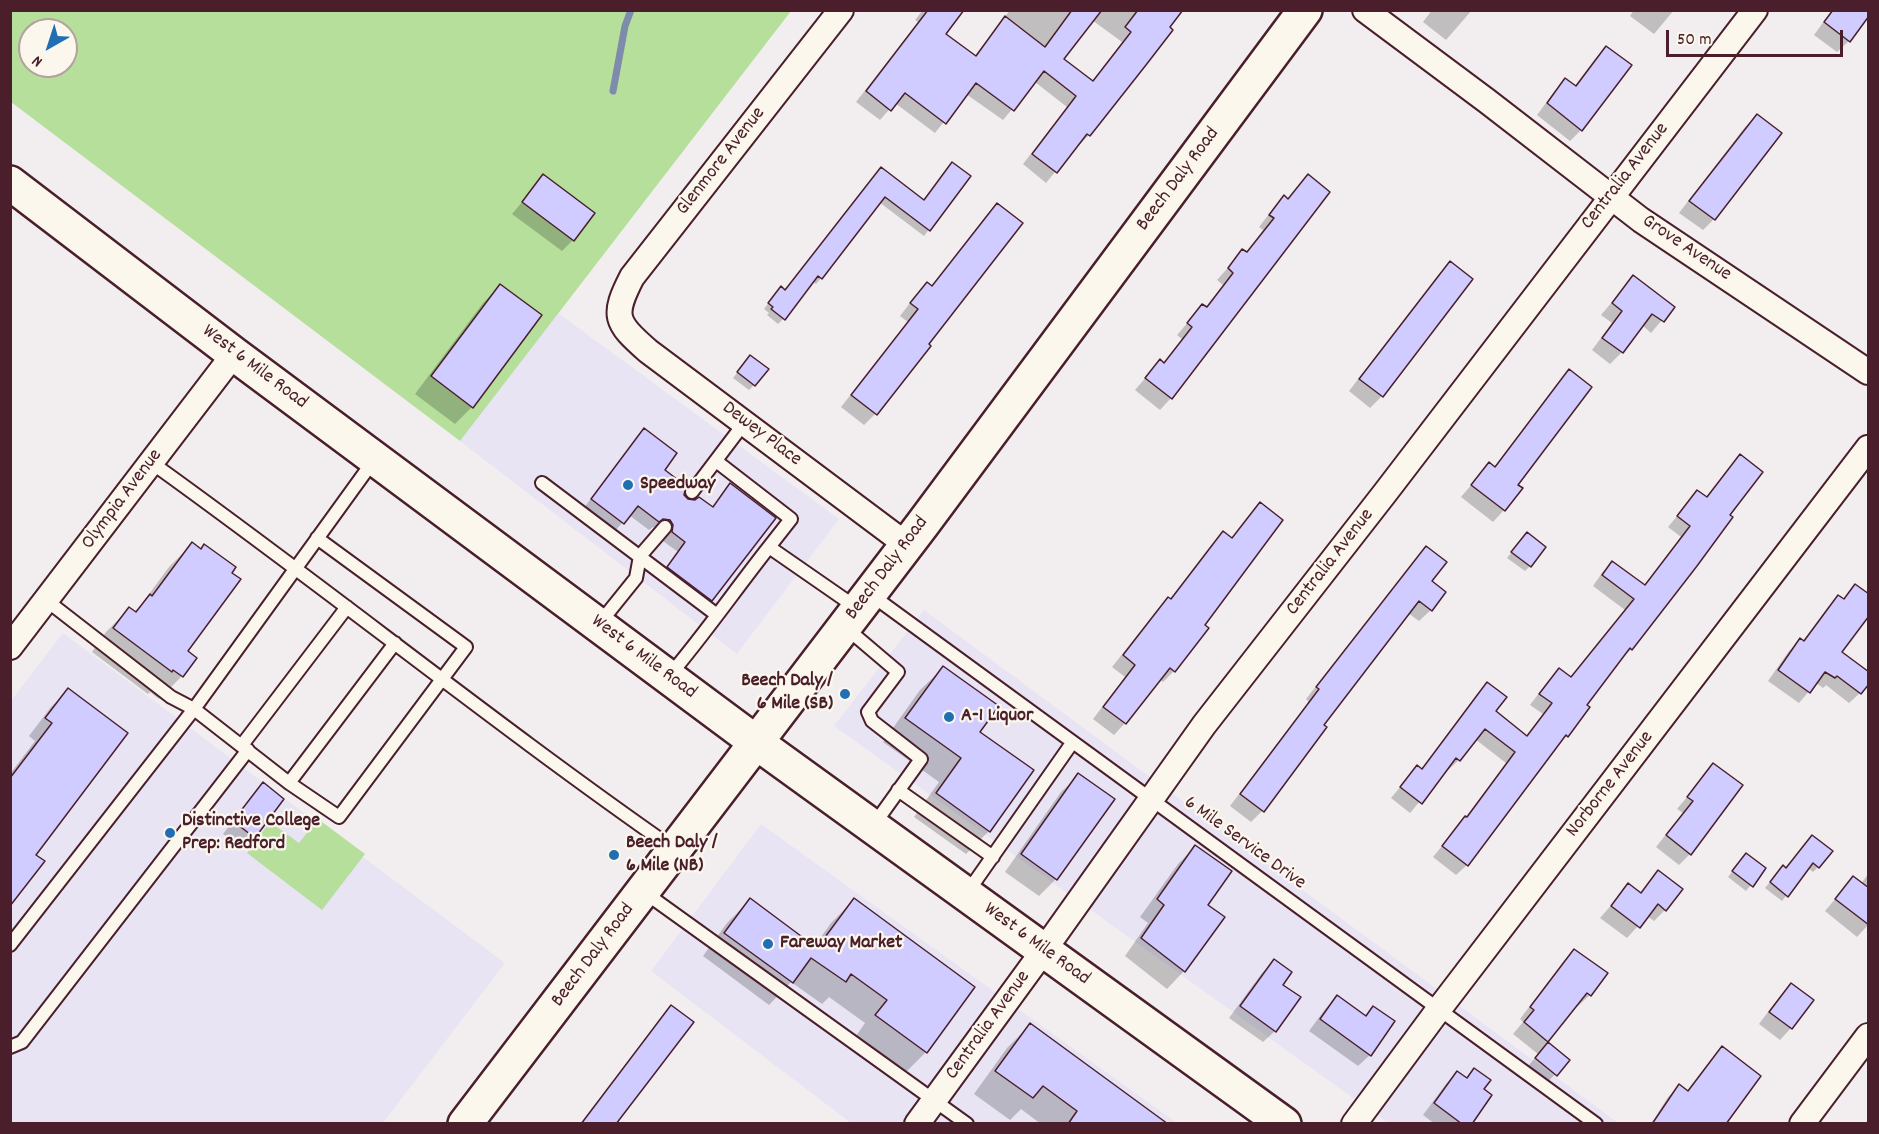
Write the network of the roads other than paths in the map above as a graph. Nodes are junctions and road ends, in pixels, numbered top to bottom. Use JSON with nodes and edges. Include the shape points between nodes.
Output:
{"nodes":[{"id":1,"x":841,"y":10,"type":"edge"},
{"id":2,"x":1305,"y":10,"type":"edge"},
{"id":3,"x":1365,"y":10,"type":"edge"},
{"id":4,"x":1755,"y":10,"type":"edge"},
{"id":5,"x":10,"y":183,"type":"edge"},
{"id":6,"x":1611,"y":196,"type":"junction"},
{"id":7,"x":620,"y":320,"type":"joint"},
{"id":8,"x":234,"y":354,"type":"junction"},
{"id":9,"x":1869,"y":372,"type":"edge"},
{"id":10,"x":745,"y":422,"type":"junction"},
{"id":11,"x":1869,"y":448,"type":"edge"},
{"id":12,"x":375,"y":459,"type":"junction"},
{"id":13,"x":716,"y":461,"type":"junction"},
{"id":14,"x":152,"y":462,"type":"junction"},
{"id":15,"x":542,"y":483,"type":"dead end"},
{"id":16,"x":692,"y":492,"type":"dead end"},
{"id":17,"x":665,"y":526,"type":"dead end"},
{"id":18,"x":318,"y":538,"type":"junction"},
{"id":19,"x":907,"y":545,"type":"junction"},
{"id":20,"x":769,"y":547,"type":"junction"},
{"id":21,"x":640,"y":556,"type":"junction"},
{"id":22,"x":296,"y":568,"type":"junction"},
{"id":23,"x":46,"y":600,"type":"junction"},
{"id":24,"x":347,"y":607,"type":"junction"},
{"id":25,"x":858,"y":610,"type":"junction"},
{"id":26,"x":717,"y":615,"type":"junction"},
{"id":27,"x":598,"y":625,"type":"junction"},
{"id":28,"x":395,"y":643,"type":"junction"},
{"id":29,"x":10,"y":647,"type":"edge"},
{"id":30,"x":669,"y":677,"type":"junction"},
{"id":31,"x":443,"y":679,"type":"junction"},
{"id":32,"x":194,"y":709,"type":"junction"},
{"id":33,"x":757,"y":743,"type":"junction"},
{"id":34,"x":1072,"y":743,"type":"junction"},
{"id":35,"x":245,"y":748,"type":"junction"},
{"id":36,"x":289,"y":783,"type":"junction"},
{"id":37,"x":898,"y":790,"type":"junction"},
{"id":38,"x":1150,"y":800,"type":"junction"},
{"id":39,"x":873,"y":827,"type":"junction"},
{"id":40,"x":675,"y":850,"type":"junction"},
{"id":41,"x":993,"y":857,"type":"junction"},
{"id":42,"x":643,"y":891,"type":"junction"},
{"id":43,"x":967,"y":894,"type":"junction"},
{"id":44,"x":10,"y":945,"type":"edge"},
{"id":45,"x":1044,"y":950,"type":"junction"},
{"id":46,"x":1439,"y":1009,"type":"junction"},
{"id":47,"x":1869,"y":1036,"type":"edge"},
{"id":48,"x":10,"y":1047,"type":"edge"},
{"id":49,"x":935,"y":1100,"type":"junction"},
{"id":50,"x":1581,"y":1119,"type":"edge"},
{"id":51,"x":465,"y":1124,"type":"edge"},
{"id":52,"x":917,"y":1124,"type":"edge"},
{"id":53,"x":967,"y":1124,"type":"edge"},
{"id":54,"x":1284,"y":1124,"type":"edge"},
{"id":55,"x":1354,"y":1124,"type":"edge"},
{"id":56,"x":1596,"y":1124,"type":"edge"},
{"id":57,"x":1802,"y":1124,"type":"edge"}],
"edges":[{"from":1,"to":7,"type":"street","name":"Glenmore Avenue","via":[[633,277],[620,301]]},
{"from":2,"to":19,"type":"main road","name":"Beech Daly Road"},
{"from":3,"to":6,"type":"street","name":"Grove Avenue"},
{"from":4,"to":6,"type":"street","name":"Centralia Avenue"},
{"from":5,"to":8,"type":"main road","name":"West 6 Mile Road"},
{"from":6,"to":9,"type":"street","name":"Grove Avenue"},
{"from":6,"to":38,"type":"street","name":"Centralia Avenue","via":[[1204,724]]},
{"from":7,"to":10,"type":"street","name":"Dewey Place","via":[[648,351]]},
{"from":8,"to":12,"type":"main road","name":"West 6 Mile Road"},
{"from":8,"to":14,"type":"street","name":"Olympia Avenue"},
{"from":10,"to":13,"type":"lane"},
{"from":10,"to":19,"type":"street","name":"Dewey Place"},
{"from":11,"to":46,"type":"street","name":"Norborne Avenue"},
{"from":12,"to":18,"type":"lane"},
{"from":12,"to":27,"type":"main road","name":"West 6 Mile Road"},
{"from":13,"to":16,"type":"lane"},
{"from":13,"to":20,"type":"lane","via":[[790,519]]},
{"from":14,"to":22,"type":"lane"},
{"from":14,"to":23,"type":"street","name":"Olympia Avenue"},
{"from":15,"to":21,"type":"lane"},
{"from":17,"to":21,"type":"lane"},
{"from":18,"to":22,"type":"lane"},
{"from":18,"to":31,"type":"lane","via":[[466,647]]},
{"from":19,"to":25,"type":"main road","name":"Beech Daly Road"},
{"from":20,"to":25,"type":"lane"},
{"from":20,"to":26,"type":"lane"},
{"from":21,"to":26,"type":"lane"},
{"from":21,"to":27,"type":"lane","via":[[636,578]]},
{"from":22,"to":24,"type":"lane"},
{"from":22,"to":32,"type":"lane"},
{"from":23,"to":29,"type":"street","name":"Olympia Avenue"},
{"from":23,"to":32,"type":"lane","via":[[171,697]]},
{"from":24,"to":28,"type":"lane"},
{"from":24,"to":35,"type":"lane"},
{"from":25,"to":33,"type":"main road","name":"Beech Daly Road"},
{"from":25,"to":34,"type":"lane","name":"6 Mile Service Drive"},
{"from":25,"to":37,"type":"lane","via":[[898,672],[868,712],[872,721],[921,759]]},
{"from":26,"to":30,"type":"lane"},
{"from":27,"to":30,"type":"main road","name":"West 6 Mile Road"},
{"from":28,"to":31,"type":"lane"},
{"from":28,"to":36,"type":"lane"},
{"from":30,"to":33,"type":"main road","name":"West 6 Mile Road"},
{"from":31,"to":36,"type":"lane","via":[[339,817]]},
{"from":31,"to":40,"type":"lane"},
{"from":32,"to":35,"type":"lane"},
{"from":32,"to":44,"type":"lane"},
{"from":33,"to":39,"type":"main road","name":"West 6 Mile Road"},
{"from":33,"to":40,"type":"main road","name":"Beech Daly Road"},
{"from":34,"to":38,"type":"lane","name":"6 Mile Service Drive"},
{"from":34,"to":41,"type":"lane"},
{"from":35,"to":36,"type":"lane"},
{"from":35,"to":48,"type":"lane","via":[[22,1042]]},
{"from":37,"to":39,"type":"lane"},
{"from":37,"to":41,"type":"lane"},
{"from":38,"to":45,"type":"street","name":"Centralia Avenue"},
{"from":38,"to":46,"type":"lane","name":"6 Mile Service Drive"},
{"from":39,"to":43,"type":"main road","name":"West 6 Mile Road"},
{"from":40,"to":42,"type":"main road","name":"Beech Daly Road"},
{"from":41,"to":43,"type":"lane"},
{"from":42,"to":49,"type":"lane"},
{"from":42,"to":51,"type":"main road","name":"Beech Daly Road"},
{"from":43,"to":45,"type":"main road","name":"West 6 Mile Road"},
{"from":45,"to":49,"type":"street","name":"Centralia Avenue"},
{"from":45,"to":54,"type":"main road","name":"West 6 Mile Road"},
{"from":46,"to":50,"type":"lane","name":"6 Mile Service Drive"},
{"from":46,"to":55,"type":"street","name":"Norborne Avenue"},
{"from":47,"to":57,"type":"street"},
{"from":49,"to":52,"type":"street","name":"Centralia Avenue"},
{"from":49,"to":53,"type":"lane"},
{"from":50,"to":56,"type":"lane","name":"6 Mile Service Drive"}]}
